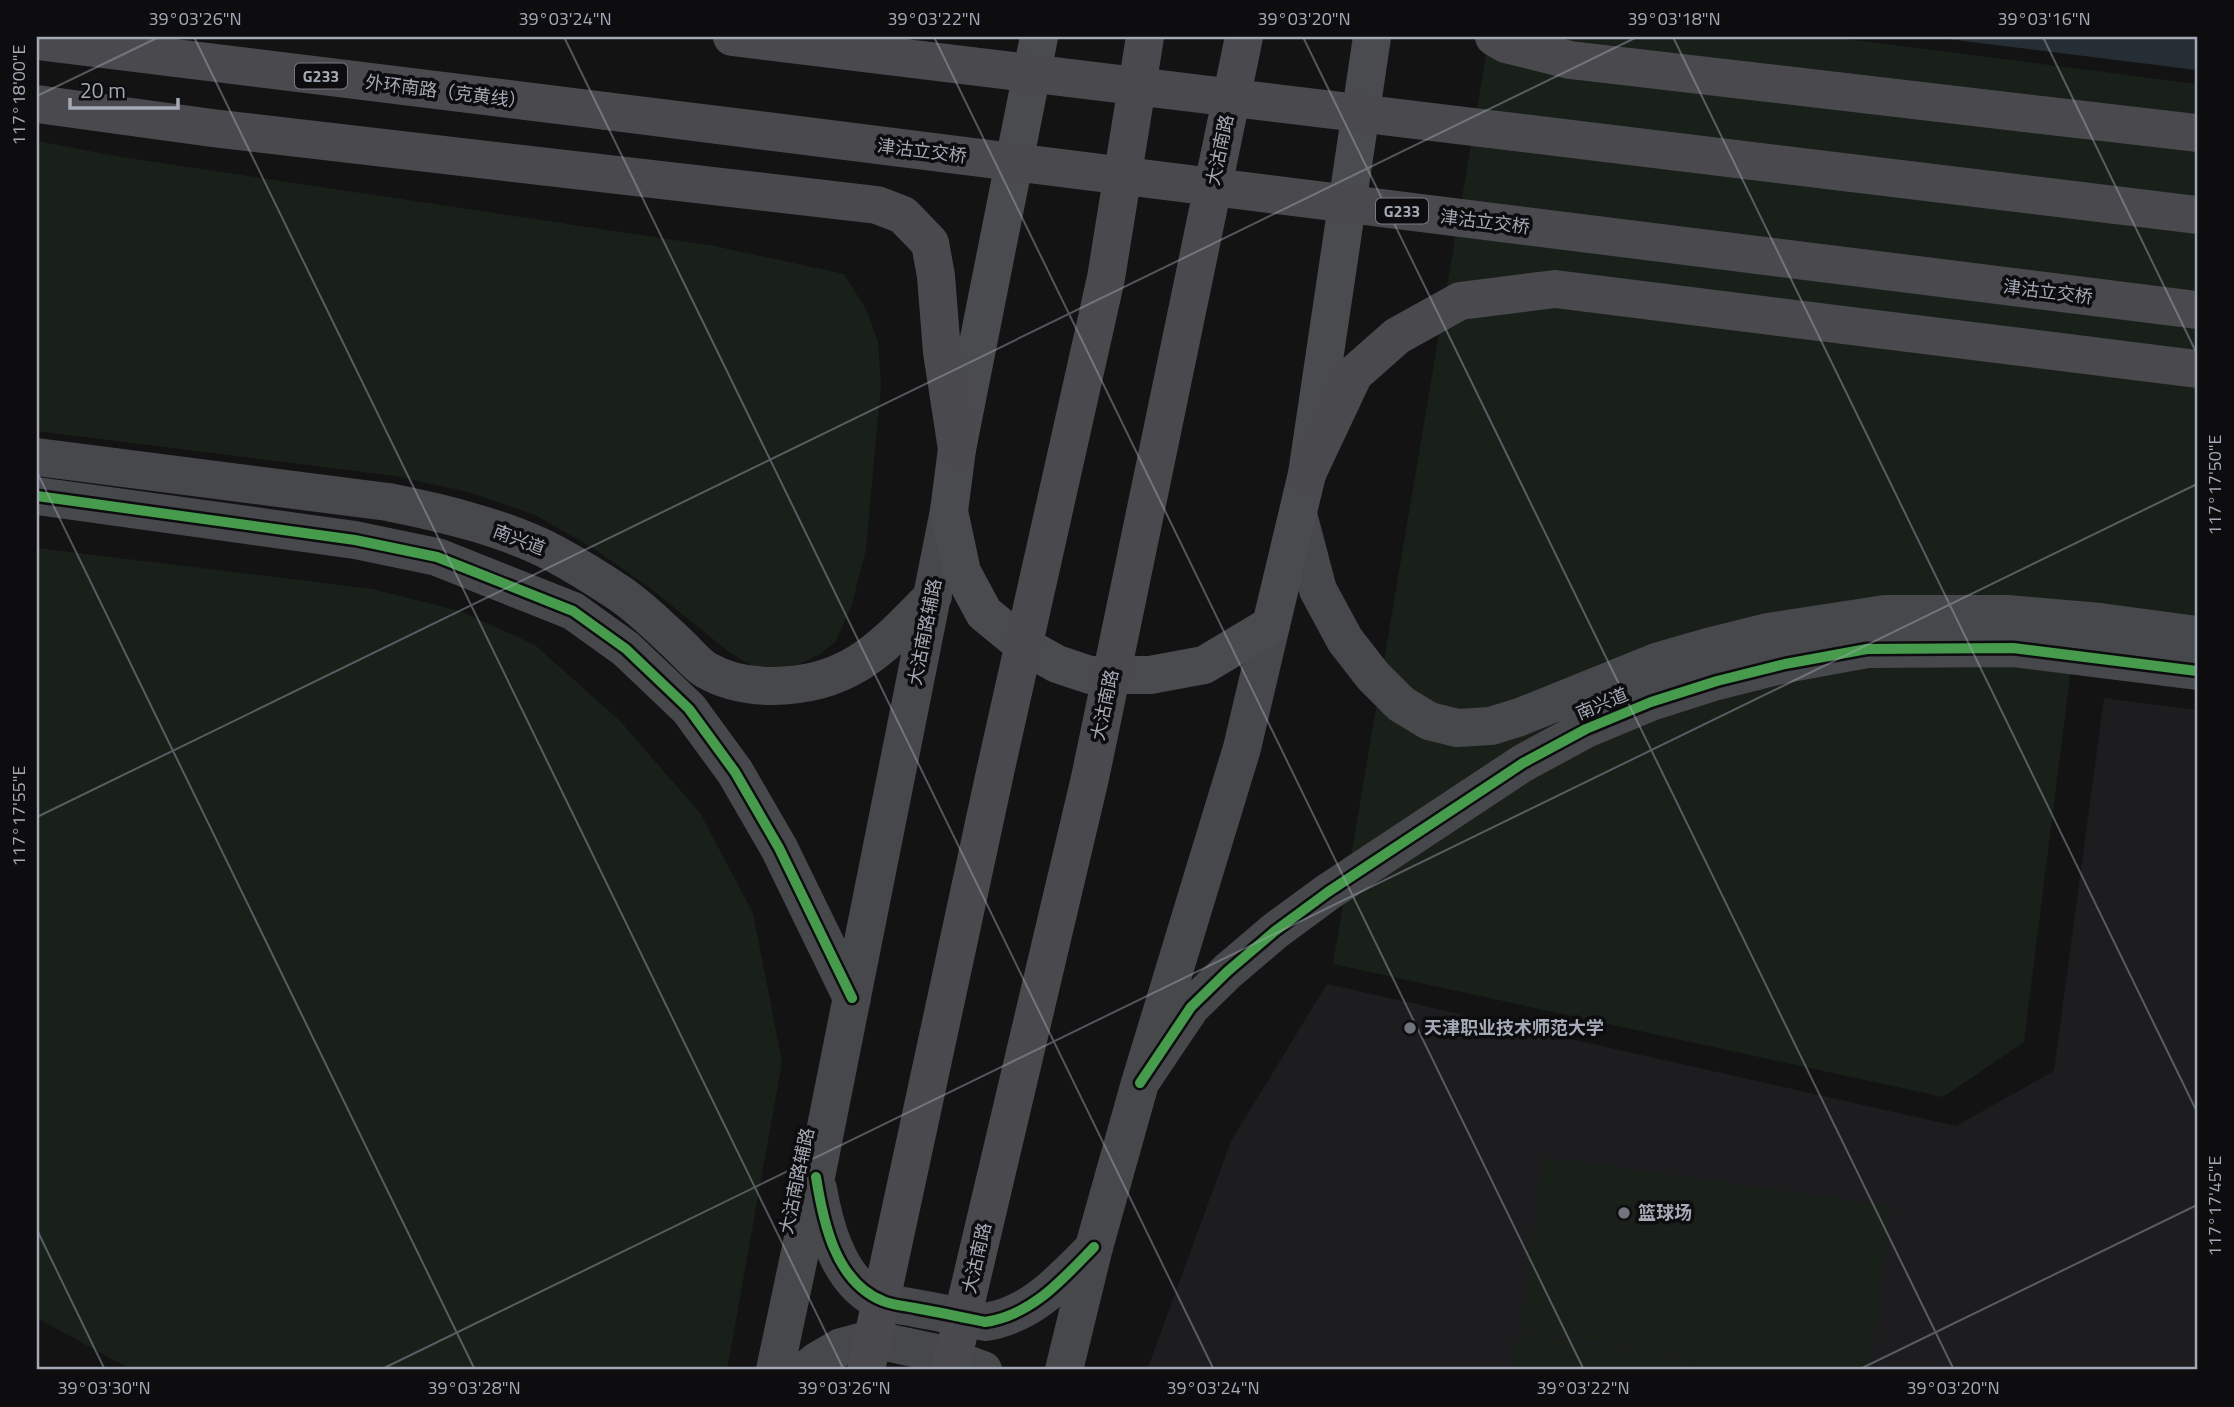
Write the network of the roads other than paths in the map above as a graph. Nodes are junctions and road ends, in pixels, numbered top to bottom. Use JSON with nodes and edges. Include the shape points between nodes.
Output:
{"nodes":[{"id":1,"x":732,"y":37,"type":"edge"},
{"id":2,"x":1039,"y":37,"type":"edge"},
{"id":3,"x":1145,"y":37,"type":"edge"},
{"id":4,"x":1244,"y":37,"type":"edge"},
{"id":5,"x":1372,"y":37,"type":"edge"},
{"id":6,"x":1494,"y":37,"type":"edge"},
{"id":7,"x":37,"y":41,"type":"edge"},
{"id":8,"x":37,"y":104,"type":"edge"},
{"id":9,"x":606,"y":111,"type":"joint"},
{"id":10,"x":2197,"y":133,"type":"edge"},
{"id":11,"x":2197,"y":215,"type":"edge"},
{"id":12,"x":2197,"y":310,"type":"edge"},
{"id":13,"x":2197,"y":369,"type":"edge"},
{"id":14,"x":957,"y":449,"type":"junction"},
{"id":15,"x":37,"y":457,"type":"edge"},
{"id":16,"x":1307,"y":474,"type":"junction"},
{"id":17,"x":37,"y":496,"type":"edge"},
{"id":18,"x":949,"y":511,"type":"junction"},
{"id":19,"x":1297,"y":514,"type":"junction"},
{"id":20,"x":933,"y":596,"type":"junction"},
{"id":21,"x":1271,"y":625,"type":"junction"},
{"id":22,"x":2197,"y":635,"type":"edge"},
{"id":23,"x":2197,"y":671,"type":"edge"},
{"id":24,"x":852,"y":998,"type":"junction"},
{"id":25,"x":1140,"y":1083,"type":"junction"},
{"id":26,"x":816,"y":1177,"type":"junction"},
{"id":27,"x":1094,"y":1247,"type":"junction"},
{"id":28,"x":775,"y":1370,"type":"edge"},
{"id":29,"x":806,"y":1370,"type":"edge"},
{"id":30,"x":866,"y":1370,"type":"edge"},
{"id":31,"x":950,"y":1370,"type":"edge"},
{"id":32,"x":983,"y":1370,"type":"edge"},
{"id":33,"x":1064,"y":1370,"type":"edge"}],
"edges":[{"from":1,"to":11,"type":"highway","bridge":true},
{"from":2,"to":14,"type":"main road"},
{"from":3,"to":30,"type":"highway","bridge":true,"via":[[1106,278]]},
{"from":4,"to":31,"type":"highway","name":"大沽南路","bridge":true,"via":[[1090,778]]},
{"from":5,"to":16,"type":"main road"},
{"from":6,"to":10,"type":"highway","via":[[1570,60]]},
{"from":7,"to":9,"type":"highway","name":"外环南路（克黄线）","number":"G233"},
{"from":8,"to":14,"type":"highway","via":[[877,205],[903,215],[930,243]]},
{"from":9,"to":12,"type":"highway","name":"津沽立交桥","number":"G233","bridge":true},
{"from":13,"to":16,"type":"highway","via":[[1555,289],[1460,301],[1397,337],[1354,374]]},
{"from":14,"to":18,"type":"main road"},
{"from":15,"to":20,"type":"street","name":"南兴道","via":[[388,502],[471,522],[553,553],[587,572],[622,595],[704,668],[753,686],[808,684],[858,665]]},
{"from":16,"to":19,"type":"main road"},
{"from":17,"to":24,"type":"street","via":[[355,540],[437,557],[573,611],[626,649],[689,709],[735,772],[779,848]]},
{"from":18,"to":20,"type":"street","name":"大沽南路辅路"},
{"from":18,"to":21,"type":"main road","via":[[962,572],[984,613],[1023,645],[1057,664],[1090,675],[1150,675],[1204,664]]},
{"from":19,"to":21,"type":"main road"},
{"from":19,"to":22,"type":"street","name":"南兴道","via":[[1318,590],[1345,640],[1401,704],[1429,722],[1457,728],[1491,726],[1520,717],[1656,662],[1708,647],[1768,632],[1885,614],[2007,614]]},
{"from":20,"to":24,"type":"street","name":"大沽南路辅路"},
{"from":21,"to":25,"type":"street","via":[[1242,748]]},
{"from":23,"to":25,"type":"street","name":"南兴道","via":[[2013,648],[1867,649],[1785,664],[1651,702],[1586,729],[1523,763],[1286,923],[1191,1007]]},
{"from":24,"to":26,"type":"street","name":"大沽南路辅路"},
{"from":25,"to":27,"type":"street"},
{"from":26,"to":27,"type":"street","via":[[832,1245],[859,1286],[882,1301],[985,1321],[1001,1319],[1038,1301]]},
{"from":26,"to":28,"type":"street","name":"大沽南路辅路"},
{"from":27,"to":33,"type":"street"},
{"from":29,"to":32,"type":"street","via":[[841,1347],[870,1339],[937,1353]]}]}
